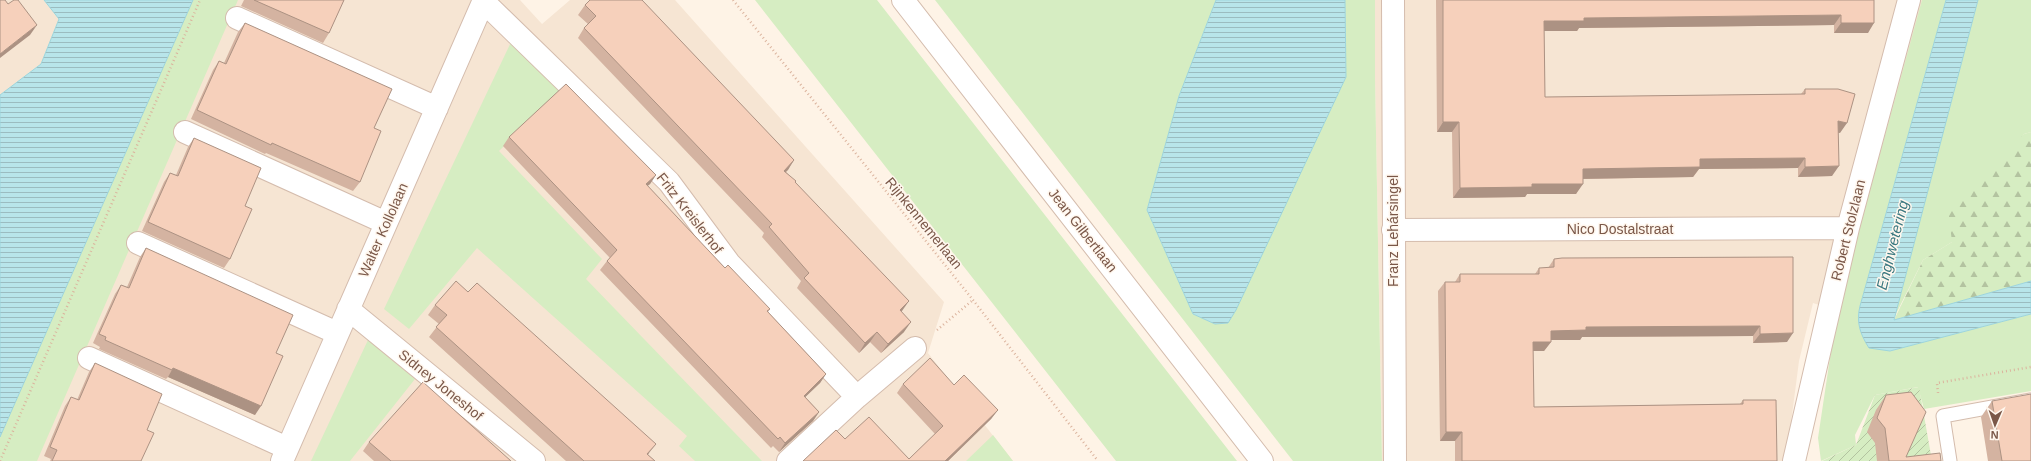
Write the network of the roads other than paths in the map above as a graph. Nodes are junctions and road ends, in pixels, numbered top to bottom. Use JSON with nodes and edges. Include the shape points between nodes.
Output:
{"nodes":[{"id":1,"x":903,"y":0,"type":"edge"},
{"id":2,"x":1393,"y":0,"type":"edge"},
{"id":3,"x":1910,"y":0,"type":"edge"},
{"id":4,"x":484,"y":1,"type":"edge"},
{"id":5,"x":237,"y":18,"type":"dead end"},
{"id":6,"x":437,"y":108,"type":"junction"},
{"id":7,"x":185,"y":132,"type":"dead end"},
{"id":8,"x":386,"y":223,"type":"junction"},
{"id":9,"x":1848,"y":228,"type":"junction"},
{"id":10,"x":1393,"y":230,"type":"junction"},
{"id":11,"x":138,"y":243,"type":"dead end"},
{"id":12,"x":348,"y":309,"type":"junction"},
{"id":13,"x":337,"y":333,"type":"junction"},
{"id":14,"x":915,"y":348,"type":"road end"},
{"id":15,"x":89,"y":358,"type":"dead end"},
{"id":16,"x":857,"y":397,"type":"junction"},
{"id":17,"x":2031,"y":400,"type":"edge"},
{"id":18,"x":285,"y":455,"type":"edge"},
{"id":19,"x":534,"y":461,"type":"edge"},
{"id":20,"x":788,"y":461,"type":"edge"},
{"id":21,"x":1262,"y":461,"type":"edge"},
{"id":22,"x":1395,"y":461,"type":"edge"},
{"id":23,"x":1794,"y":461,"type":"edge"},
{"id":24,"x":1950,"y":461,"type":"edge"}],
"edges":[{"from":1,"to":21,"type":"street","name":"Jean Gilbertlaan"},
{"from":2,"to":10,"type":"street","name":"Franz Lehársingel"},
{"from":3,"to":9,"type":"street","name":"Robert Stolzlaan"},
{"from":4,"to":6,"type":"street","name":"Walter Kollolaan"},
{"from":4,"to":16,"type":"street","name":"Fritz Kreislerhof","via":[[668,182],[729,263]]},
{"from":5,"to":6,"type":"street"},
{"from":6,"to":8,"type":"street","name":"Walter Kollolaan"},
{"from":7,"to":8,"type":"street"},
{"from":8,"to":12,"type":"street","name":"Walter Kollolaan"},
{"from":9,"to":10,"type":"street","name":"Nico Dostalstraat"},
{"from":9,"to":23,"type":"street","name":"Robert Stolzlaan"},
{"from":10,"to":22,"type":"street","name":"Franz Lehársingel"},
{"from":11,"to":13,"type":"street"},
{"from":12,"to":13,"type":"street","name":"Walter Kollolaan"},
{"from":12,"to":19,"type":"street","name":"Sidney Joneshof"},
{"from":13,"to":18,"type":"street","name":"Walter Kollolaan"},
{"from":14,"to":16,"type":"street"},
{"from":15,"to":18,"type":"street"},
{"from":16,"to":20,"type":"street"},
{"from":17,"to":24,"type":"lane","via":[[1942,416]]}]}
